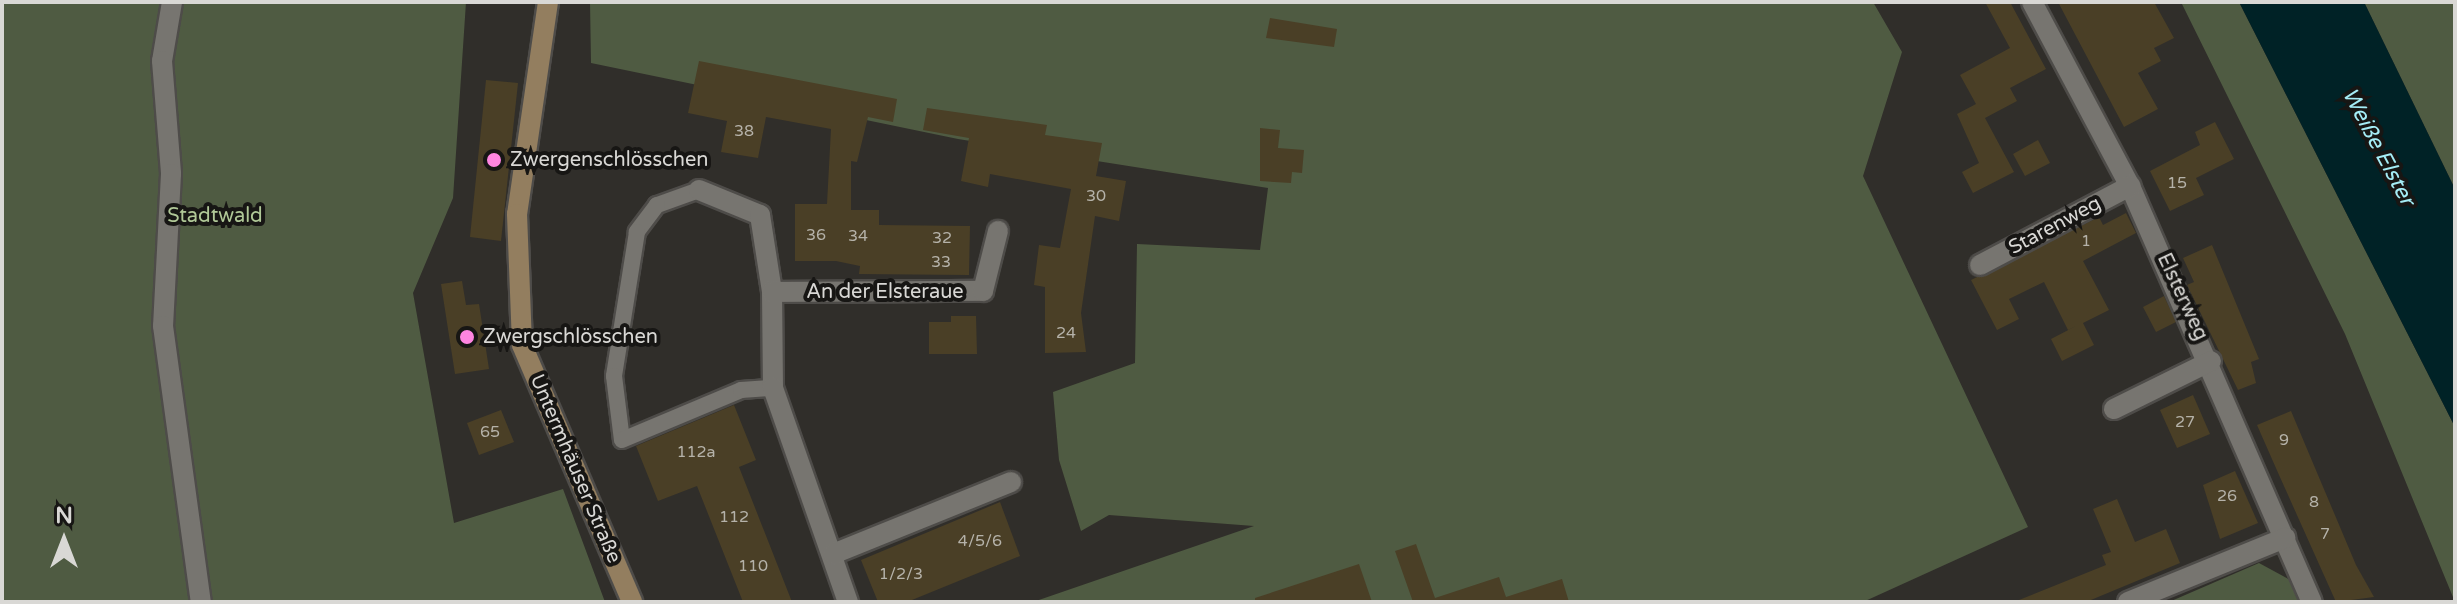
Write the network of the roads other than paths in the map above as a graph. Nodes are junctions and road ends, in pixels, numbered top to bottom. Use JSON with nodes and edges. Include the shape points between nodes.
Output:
{"nodes":[{"id":1,"x":172,"y":2,"type":"edge"},
{"id":2,"x":548,"y":2,"type":"edge"},
{"id":3,"x":2032,"y":2,"type":"edge"},
{"id":4,"x":2130,"y":186,"type":"junction"},
{"id":5,"x":699,"y":190,"type":"joint"},
{"id":6,"x":998,"y":231,"type":"dead end"},
{"id":7,"x":1980,"y":265,"type":"dead end"},
{"id":8,"x":772,"y":292,"type":"junction"},
{"id":9,"x":2211,"y":361,"type":"junction"},
{"id":10,"x":773,"y":388,"type":"junction"},
{"id":11,"x":2114,"y":409,"type":"dead end"},
{"id":12,"x":1011,"y":482,"type":"dead end"},
{"id":13,"x":2285,"y":538,"type":"junction"},
{"id":14,"x":833,"y":554,"type":"junction"},
{"id":15,"x":201,"y":602,"type":"edge"},
{"id":16,"x":632,"y":602,"type":"edge"},
{"id":17,"x":848,"y":602,"type":"edge"},
{"id":18,"x":2128,"y":602,"type":"edge"},
{"id":19,"x":2312,"y":602,"type":"edge"}],
"edges":[{"from":1,"to":15,"type":"street","via":[[162,61],[171,174],[163,326]]},
{"from":2,"to":16,"type":"main road","name":"Untermhäuser Straße","via":[[517,214],[522,345]]},
{"from":3,"to":4,"type":"street","name":"Elsterweg"},
{"from":4,"to":7,"type":"street","name":"Starenweg"},
{"from":4,"to":9,"type":"street","name":"Elsterweg"},
{"from":5,"to":8,"type":"street","via":[[760,215]]},
{"from":5,"to":10,"type":"lane","via":[[657,205],[637,232],[614,376],[622,440],[741,390]]},
{"from":6,"to":8,"type":"street","name":"An der Elsteraue","via":[[991,296]]},
{"from":8,"to":10,"type":"street"},
{"from":9,"to":11,"type":"street"},
{"from":9,"to":13,"type":"street","name":"Elsterweg"},
{"from":10,"to":14,"type":"street"},
{"from":12,"to":14,"type":"street"},
{"from":13,"to":18,"type":"street"},
{"from":13,"to":19,"type":"street","name":"Elsterweg"},
{"from":14,"to":17,"type":"street"}]}
